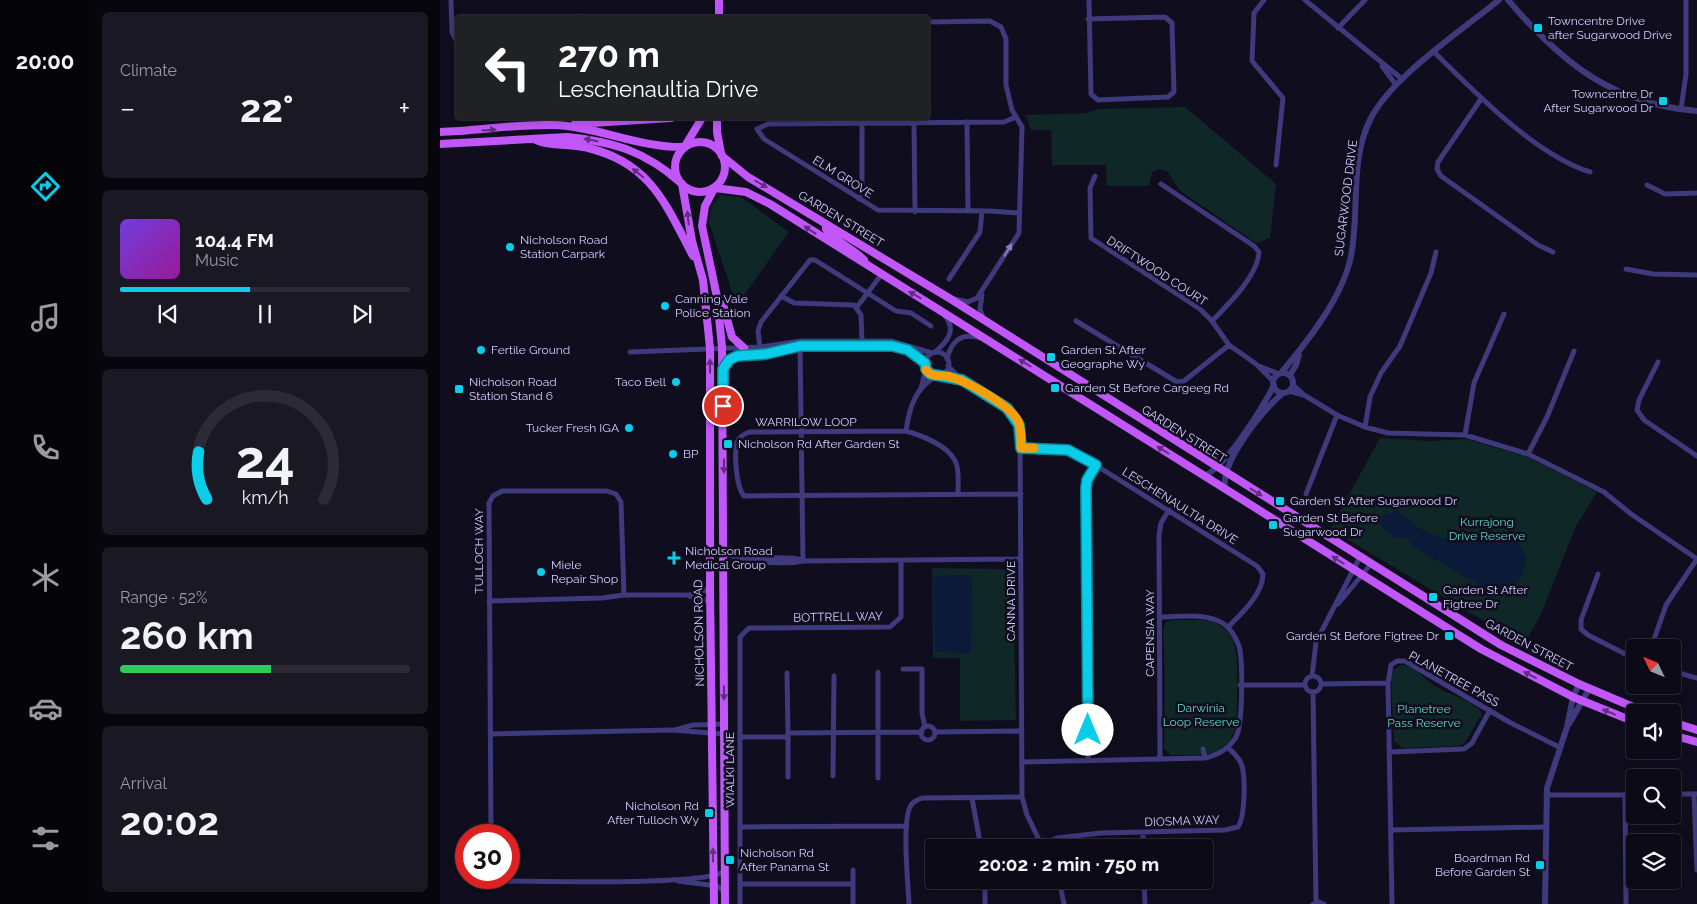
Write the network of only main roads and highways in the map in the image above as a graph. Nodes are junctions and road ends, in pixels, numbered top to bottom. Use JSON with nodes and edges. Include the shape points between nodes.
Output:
{"nodes":[{"id":1,"x":719,"y":0,"type":"edge"},
{"id":2,"x":719,"y":15,"type":"edge"},
{"id":3,"x":637,"y":120,"type":"edge"},
{"id":4,"x":701,"y":120,"type":"edge"},
{"id":5,"x":717,"y":120,"type":"edge"},
{"id":6,"x":551,"y":125,"type":"junction"},
{"id":7,"x":440,"y":132,"type":"edge"},
{"id":8,"x":531,"y":139,"type":"junction"},
{"id":9,"x":440,"y":144,"type":"edge"},
{"id":10,"x":685,"y":147,"type":"junction"},
{"id":11,"x":722,"y":155,"type":"junction"},
{"id":12,"x":682,"y":184,"type":"junction"},
{"id":13,"x":714,"y":188,"type":"junction"},
{"id":14,"x":826,"y":224,"type":"junction"},
{"id":15,"x":868,"y":266,"type":"junction"},
{"id":16,"x":712,"y":269,"type":"junction"},
{"id":17,"x":702,"y":274,"type":"junction"},
{"id":18,"x":744,"y":348,"type":"road end"},
{"id":19,"x":1090,"y":388,"type":"junction"},
{"id":20,"x":1124,"y":425,"type":"junction"},
{"id":21,"x":1626,"y":704,"type":"edge"},
{"id":22,"x":1626,"y":718,"type":"edge"},
{"id":23,"x":1681,"y":725,"type":"edge"},
{"id":24,"x":1697,"y":730,"type":"edge"},
{"id":25,"x":1681,"y":738,"type":"edge"},
{"id":26,"x":1697,"y":742,"type":"edge"},
{"id":27,"x":714,"y":904,"type":"edge"},
{"id":28,"x":726,"y":904,"type":"edge"}],
"edges":[{"from":1,"to":2,"type":"main road"},
{"from":3,"to":6,"type":"main road"},
{"from":4,"to":10,"type":"main road"},
{"from":5,"to":11,"type":"main road"},
{"from":7,"to":6,"type":"main road","one_way":true},
{"from":6,"to":10,"type":"main road"},
{"from":8,"to":9,"type":"main road"},
{"from":12,"to":8,"type":"main road","one_way":true,"via":[[645,156],[614,145],[567,137]]},
{"from":17,"to":8,"type":"main road","one_way":true,"via":[[670,210],[636,170],[589,148],[544,144]]},
{"from":10,"to":11,"type":"main road","via":[[695,143],[709,144]]},
{"from":10,"to":12,"type":"main road","via":[[676,165]]},
{"from":11,"to":13,"type":"main road","via":[[724,173]]},
{"from":11,"to":14,"type":"main road","name":"GARDEN STREET","one_way":true,"via":[[741,172]]},
{"from":12,"to":13,"type":"main road","via":[[697,192]]},
{"from":17,"to":12,"type":"main road","name":"NICHOLSON ROAD","one_way":true,"via":[[690,236]]},
{"from":15,"to":13,"type":"main road","name":"GARDEN STREET","one_way":true,"via":[[757,196],[734,189]]},
{"from":13,"to":16,"type":"main road","name":"NICHOLSON ROAD","via":[[705,206],[702,226]]},
{"from":14,"to":15,"type":"main road","via":[[829,234],[856,251]]},
{"from":14,"to":19,"type":"main road","name":"GARDEN STREET"},
{"from":20,"to":15,"type":"main road","name":"GARDEN STREET","one_way":true},
{"from":16,"to":18,"type":"main road","via":[[719,281],[732,337]]},
{"from":16,"to":28,"type":"main road","name":"NICHOLSON ROAD","one_way":true,"via":[[723,369]]},
{"from":27,"to":17,"type":"main road","name":"NICHOLSON ROAD","one_way":true,"via":[[710,348]]},
{"from":19,"to":20,"type":"main road","via":[[1125,416]]},
{"from":19,"to":21,"type":"main road","name":"GARDEN STREET","one_way":true,"via":[[1500,644]]},
{"from":22,"to":20,"type":"main road","name":"GARDEN STREET","one_way":true,"via":[[1573,697],[1481,648]]},
{"from":23,"to":24,"type":"main road"},
{"from":25,"to":26,"type":"main road"}]}
